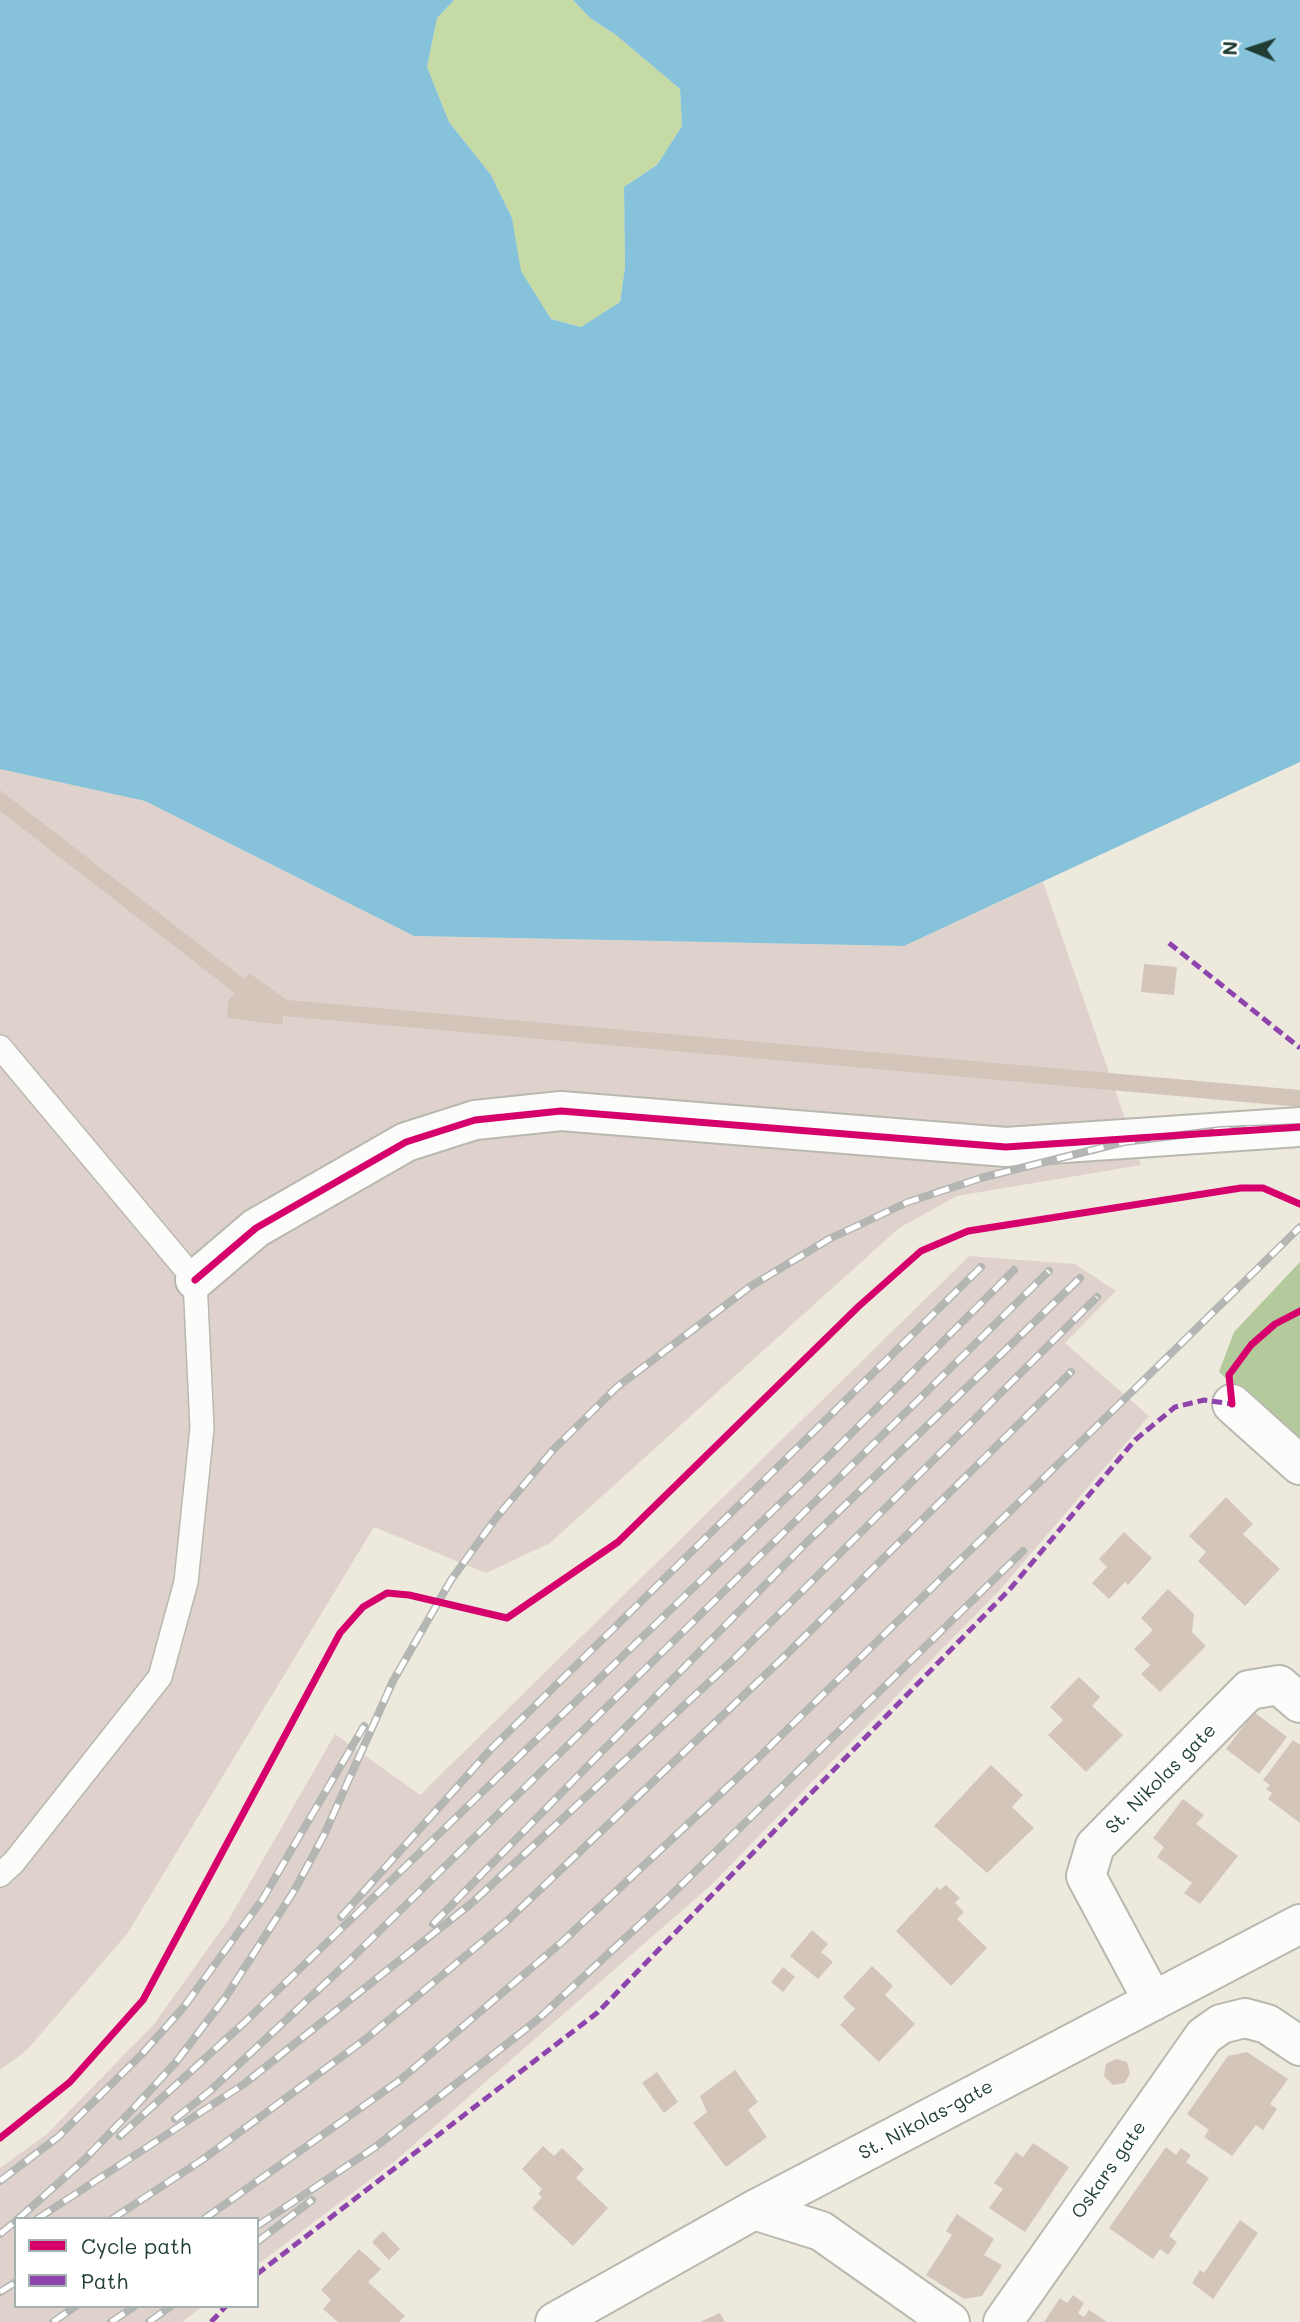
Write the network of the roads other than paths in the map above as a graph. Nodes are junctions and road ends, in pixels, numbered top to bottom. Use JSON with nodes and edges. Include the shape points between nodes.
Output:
{"nodes":[{"id":1,"x":0,"y":1047,"type":"edge"},
{"id":2,"x":1300,"y":1127,"type":"edge"},
{"id":3,"x":195,"y":1280,"type":"junction"},
{"id":4,"x":1232,"y":1404,"type":"dead end"},
{"id":5,"x":1300,"y":1465,"type":"edge"},
{"id":6,"x":1300,"y":1703,"type":"edge"},
{"id":7,"x":0,"y":1875,"type":"edge"},
{"id":8,"x":1300,"y":1924,"type":"edge"},
{"id":9,"x":1153,"y":2001,"type":"junction"},
{"id":10,"x":1300,"y":2046,"type":"edge"},
{"id":11,"x":754,"y":2210,"type":"junction"},
{"id":12,"x":555,"y":2322,"type":"edge"},
{"id":13,"x":950,"y":2322,"type":"edge"},
{"id":14,"x":1003,"y":2322,"type":"edge"}],
"edges":[{"from":1,"to":3,"type":"lane"},
{"from":2,"to":3,"type":"street","via":[[1006,1147],[561,1111],[475,1119],[406,1142],[256,1228]]},
{"from":3,"to":7,"type":"lane","via":[[202,1428],[186,1582],[160,1677]]},
{"from":4,"to":5,"type":"street"},
{"from":6,"to":9,"type":"street","name":"St. Nikolas gate","via":[[1279,1685],[1249,1690],[1094,1846],[1086,1876]]},
{"from":8,"to":9,"type":"street","name":"St. Nikolas-gate"},
{"from":9,"to":11,"type":"street","name":"St. Nikolas-gate"},
{"from":10,"to":14,"type":"street","name":"Oskars gate","via":[[1267,2024],[1245,2018],[1220,2024],[1204,2036]]},
{"from":11,"to":12,"type":"street","name":"St. Nikolas-gate"},
{"from":11,"to":13,"type":"street","via":[[821,2231]]}]}
